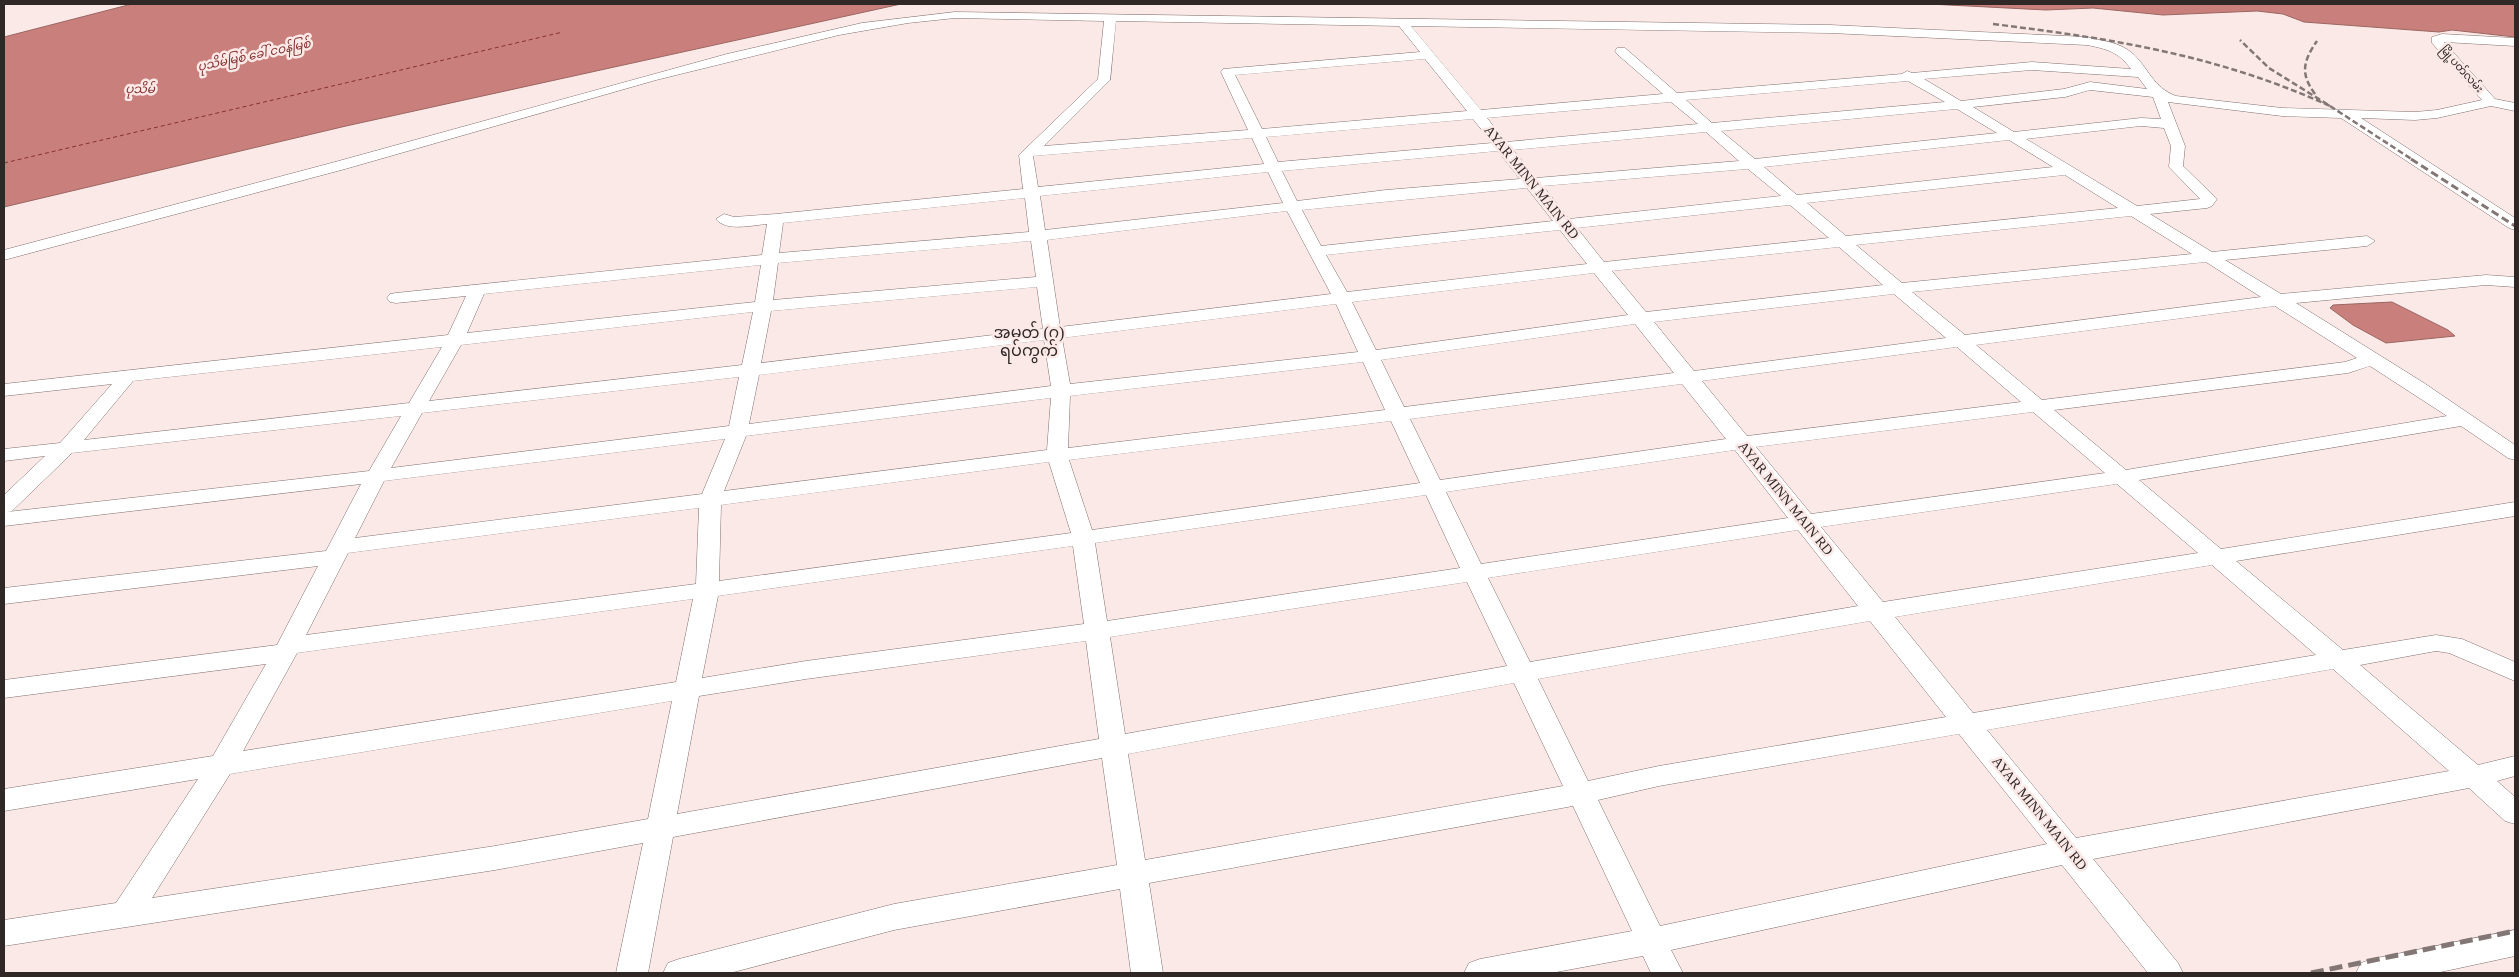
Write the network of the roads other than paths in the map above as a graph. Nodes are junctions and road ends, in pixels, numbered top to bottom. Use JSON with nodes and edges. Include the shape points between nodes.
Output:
{"nodes":[{"id":1,"x":971,"y":4,"type":"edge"},
{"id":2,"x":1022,"y":4,"type":"edge"},
{"id":3,"x":962,"y":15,"type":"junction"},
{"id":4,"x":1016,"y":16,"type":"junction"},
{"id":5,"x":1110,"y":18,"type":"junction"},
{"id":6,"x":1403,"y":23,"type":"junction"},
{"id":7,"x":2515,"y":42,"type":"edge"},
{"id":8,"x":1621,"y":51,"type":"dead end"},
{"id":9,"x":1429,"y":55,"type":"junction"},
{"id":10,"x":2142,"y":73,"type":"junction"},
{"id":11,"x":1907,"y":75,"type":"junction"},
{"id":12,"x":2158,"y":94,"type":"junction"},
{"id":13,"x":1673,"y":96,"type":"junction"},
{"id":14,"x":2491,"y":102,"type":"junction"},
{"id":15,"x":1959,"y":105,"type":"junction"},
{"id":16,"x":2515,"y":106,"type":"edge"},
{"id":17,"x":1477,"y":114,"type":"junction"},
{"id":18,"x":2346,"y":115,"type":"junction"},
{"id":19,"x":2170,"y":124,"type":"junction"},
{"id":20,"x":1709,"y":128,"type":"junction"},
{"id":21,"x":1256,"y":134,"type":"junction"},
{"id":22,"x":2016,"y":137,"type":"junction"},
{"id":23,"x":1502,"y":146,"type":"junction"},
{"id":24,"x":1030,"y":152,"type":"junction"},
{"id":25,"x":1753,"y":164,"type":"junction"},
{"id":26,"x":1273,"y":167,"type":"junction"},
{"id":27,"x":2070,"y":170,"type":"junction"},
{"id":28,"x":1532,"y":182,"type":"junction"},
{"id":29,"x":1032,"y":191,"type":"junction"},
{"id":30,"x":1796,"y":200,"type":"junction"},
{"id":31,"x":1292,"y":206,"type":"junction"},
{"id":32,"x":2133,"y":209,"type":"junction"},
{"id":33,"x":724,"y":219,"type":"dead end"},
{"id":34,"x":776,"y":219,"type":"junction"},
{"id":35,"x":1565,"y":224,"type":"junction"},
{"id":36,"x":2515,"y":225,"type":"edge"},
{"id":37,"x":1038,"y":236,"type":"junction"},
{"id":38,"x":1843,"y":240,"type":"junction"},
{"id":39,"x":2367,"y":241,"type":"dead end"},
{"id":40,"x":1316,"y":251,"type":"junction"},
{"id":41,"x":4,"y":255,"type":"edge"},
{"id":42,"x":2207,"y":256,"type":"junction"},
{"id":43,"x":770,"y":259,"type":"junction"},
{"id":44,"x":1600,"y":266,"type":"junction"},
{"id":45,"x":1045,"y":280,"type":"junction"},
{"id":46,"x":2515,"y":282,"type":"edge"},
{"id":47,"x":1900,"y":288,"type":"junction"},
{"id":48,"x":478,"y":289,"type":"junction"},
{"id":49,"x":1341,"y":297,"type":"junction"},
{"id":50,"x":396,"y":298,"type":"dead end"},
{"id":51,"x":2278,"y":300,"type":"junction"},
{"id":52,"x":763,"y":306,"type":"junction"},
{"id":53,"x":1641,"y":318,"type":"junction"},
{"id":54,"x":1053,"y":333,"type":"junction"},
{"id":55,"x":455,"y":340,"type":"junction"},
{"id":56,"x":1963,"y":342,"type":"junction"},
{"id":57,"x":1369,"y":356,"type":"junction"},
{"id":58,"x":2372,"y":359,"type":"junction"},
{"id":59,"x":750,"y":370,"type":"junction"},
{"id":60,"x":1688,"y":377,"type":"junction"},
{"id":61,"x":124,"y":382,"type":"dead end"},
{"id":62,"x":4,"y":390,"type":"edge"},
{"id":63,"x":1061,"y":391,"type":"junction"},
{"id":64,"x":418,"y":407,"type":"junction"},
{"id":65,"x":2040,"y":407,"type":"junction"},
{"id":66,"x":1397,"y":414,"type":"junction"},
{"id":67,"x":2465,"y":419,"type":"junction"},
{"id":68,"x":738,"y":432,"type":"junction"},
{"id":69,"x":1742,"y":443,"type":"junction"},
{"id":70,"x":2507,"y":444,"type":"edge"},
{"id":71,"x":64,"y":449,"type":"junction"},
{"id":72,"x":2515,"y":454,"type":"edge"},
{"id":73,"x":4,"y":455,"type":"edge"},
{"id":74,"x":1057,"y":455,"type":"junction"},
{"id":75,"x":376,"y":476,"type":"junction"},
{"id":76,"x":2122,"y":477,"type":"junction"},
{"id":77,"x":1433,"y":489,"type":"junction"},
{"id":78,"x":710,"y":500,"type":"junction"},
{"id":79,"x":4,"y":506,"type":"edge"},
{"id":80,"x":2515,"y":509,"type":"edge"},
{"id":81,"x":4,"y":519,"type":"edge"},
{"id":82,"x":1805,"y":522,"type":"junction"},
{"id":83,"x":1083,"y":537,"type":"junction"},
{"id":84,"x":336,"y":552,"type":"junction"},
{"id":85,"x":2217,"y":558,"type":"junction"},
{"id":86,"x":1474,"y":575,"type":"junction"},
{"id":87,"x":707,"y":590,"type":"junction"},
{"id":88,"x":4,"y":596,"type":"edge"},
{"id":89,"x":1878,"y":612,"type":"junction"},
{"id":90,"x":1097,"y":631,"type":"junction"},
{"id":91,"x":287,"y":650,"type":"junction"},
{"id":92,"x":2340,"y":660,"type":"junction"},
{"id":93,"x":2515,"y":672,"type":"edge"},
{"id":94,"x":1522,"y":673,"type":"junction"},
{"id":95,"x":4,"y":689,"type":"edge"},
{"id":96,"x":687,"y":690,"type":"junction"},
{"id":97,"x":1967,"y":723,"type":"junction"},
{"id":98,"x":1113,"y":747,"type":"junction"},
{"id":99,"x":221,"y":766,"type":"junction"},
{"id":100,"x":2515,"y":766,"type":"edge"},
{"id":101,"x":2474,"y":777,"type":"junction"},
{"id":102,"x":1579,"y":794,"type":"junction"},
{"id":103,"x":4,"y":800,"type":"edge"},
{"id":104,"x":2515,"y":813,"type":"edge"},
{"id":105,"x":660,"y":827,"type":"junction"},
{"id":106,"x":2070,"y":851,"type":"junction"},
{"id":107,"x":1132,"y":872,"type":"junction"},
{"id":108,"x":125,"y":914,"type":"junction"},
{"id":109,"x":4,"y":933,"type":"edge"},
{"id":110,"x":1650,"y":941,"type":"junction"},
{"id":111,"x":2515,"y":943,"type":"edge"},
{"id":112,"x":632,"y":973,"type":"edge"},
{"id":113,"x":679,"y":973,"type":"edge"},
{"id":114,"x":1147,"y":973,"type":"edge"},
{"id":115,"x":1480,"y":973,"type":"edge"},
{"id":116,"x":1667,"y":973,"type":"edge"},
{"id":117,"x":2167,"y":973,"type":"edge"},
{"id":118,"x":2372,"y":973,"type":"edge"}],
"edges":[{"from":1,"to":3,"type":"street"},
{"from":2,"to":4,"type":"street"},
{"from":3,"to":4,"type":"street"},
{"from":3,"to":41,"type":"street","via":[[922,16],[872,24],[740,54],[595,92],[338,168]]},
{"from":4,"to":5,"type":"street"},
{"from":5,"to":6,"type":"street"},
{"from":5,"to":24,"type":"street","via":[[1104,80]]},
{"from":6,"to":9,"type":"street","name":"AYAR MINN MAIN RD"},
{"from":6,"to":10,"type":"street","via":[[1830,29],[2087,41],[2115,47],[2128,56]]},
{"from":7,"to":14,"type":"street","name":"မြို့ပတ်လမ်း","via":[[2436,40]]},
{"from":8,"to":13,"type":"street"},
{"from":9,"to":17,"type":"street","name":"AYAR MINN MAIN RD"},
{"from":9,"to":21,"type":"street","via":[[1228,72]]},
{"from":10,"to":11,"type":"street","via":[[2032,66]]},
{"from":10,"to":12,"type":"street"},
{"from":11,"to":13,"type":"street"},
{"from":11,"to":15,"type":"street"},
{"from":12,"to":15,"type":"street","via":[[2090,86],[2065,93]]},
{"from":12,"to":18,"type":"street","via":[[2195,104]]},
{"from":12,"to":19,"type":"street"},
{"from":13,"to":17,"type":"street"},
{"from":13,"to":20,"type":"street"},
{"from":14,"to":16,"type":"street","name":"မြို့ပတ်လမ်း"},
{"from":14,"to":18,"type":"street","via":[[2422,116]]},
{"from":15,"to":20,"type":"street"},
{"from":15,"to":22,"type":"street"},
{"from":17,"to":21,"type":"street"},
{"from":17,"to":23,"type":"street","name":"AYAR MINN MAIN RD"},
{"from":18,"to":36,"type":"street"},
{"from":19,"to":22,"type":"street","via":[[2141,122]]},
{"from":19,"to":32,"type":"street","via":[[2178,146],[2176,168],[2209,199],[2206,203]]},
{"from":20,"to":23,"type":"street"},
{"from":20,"to":25,"type":"street"},
{"from":21,"to":24,"type":"street"},
{"from":21,"to":26,"type":"street"},
{"from":22,"to":25,"type":"street"},
{"from":22,"to":27,"type":"street"},
{"from":23,"to":26,"type":"street"},
{"from":23,"to":28,"type":"street","name":"AYAR MINN MAIN RD"},
{"from":24,"to":29,"type":"street","via":[[1026,155]]},
{"from":25,"to":28,"type":"street"},
{"from":25,"to":30,"type":"street"},
{"from":26,"to":29,"type":"street"},
{"from":26,"to":31,"type":"street"},
{"from":27,"to":30,"type":"street"},
{"from":27,"to":32,"type":"street"},
{"from":28,"to":31,"type":"street"},
{"from":28,"to":35,"type":"street","name":"AYAR MINN MAIN RD"},
{"from":29,"to":34,"type":"street"},
{"from":29,"to":37,"type":"street"},
{"from":30,"to":35,"type":"street"},
{"from":30,"to":38,"type":"street"},
{"from":31,"to":37,"type":"street"},
{"from":31,"to":40,"type":"street"},
{"from":32,"to":38,"type":"street"},
{"from":32,"to":42,"type":"street"},
{"from":33,"to":34,"type":"street","via":[[732,222]]},
{"from":34,"to":43,"type":"street"},
{"from":35,"to":40,"type":"street"},
{"from":35,"to":44,"type":"street","name":"AYAR MINN MAIN RD"},
{"from":37,"to":43,"type":"street"},
{"from":37,"to":45,"type":"street"},
{"from":38,"to":44,"type":"street"},
{"from":38,"to":47,"type":"street"},
{"from":39,"to":42,"type":"street"},
{"from":40,"to":49,"type":"street"},
{"from":42,"to":47,"type":"street"},
{"from":42,"to":51,"type":"street"},
{"from":43,"to":48,"type":"street"},
{"from":43,"to":52,"type":"street"},
{"from":44,"to":49,"type":"street"},
{"from":44,"to":53,"type":"street","name":"AYAR MINN MAIN RD"},
{"from":45,"to":52,"type":"street"},
{"from":45,"to":54,"type":"street"},
{"from":46,"to":51,"type":"street","via":[[2486,280]]},
{"from":47,"to":53,"type":"street"},
{"from":47,"to":56,"type":"street"},
{"from":48,"to":50,"type":"street"},
{"from":48,"to":55,"type":"street"},
{"from":49,"to":54,"type":"street"},
{"from":49,"to":57,"type":"street"},
{"from":51,"to":56,"type":"street"},
{"from":51,"to":58,"type":"street"},
{"from":52,"to":55,"type":"street"},
{"from":52,"to":59,"type":"street"},
{"from":53,"to":57,"type":"street"},
{"from":53,"to":60,"type":"street","name":"AYAR MINN MAIN RD"},
{"from":54,"to":59,"type":"street"},
{"from":54,"to":63,"type":"street"},
{"from":55,"to":62,"type":"street"},
{"from":55,"to":64,"type":"street"},
{"from":56,"to":60,"type":"street"},
{"from":56,"to":65,"type":"street"},
{"from":57,"to":63,"type":"street"},
{"from":57,"to":66,"type":"street"},
{"from":58,"to":65,"type":"street","via":[[2348,368]]},
{"from":58,"to":67,"type":"street"},
{"from":59,"to":64,"type":"street"},
{"from":59,"to":68,"type":"street"},
{"from":60,"to":66,"type":"street"},
{"from":60,"to":69,"type":"street","name":"AYAR MINN MAIN RD"},
{"from":61,"to":71,"type":"street"},
{"from":63,"to":68,"type":"street"},
{"from":63,"to":74,"type":"street"},
{"from":64,"to":71,"type":"street"},
{"from":64,"to":75,"type":"street"},
{"from":65,"to":69,"type":"street"},
{"from":65,"to":76,"type":"street"},
{"from":66,"to":74,"type":"street"},
{"from":66,"to":77,"type":"street"},
{"from":67,"to":70,"type":"street"},
{"from":67,"to":76,"type":"street"},
{"from":68,"to":75,"type":"street"},
{"from":68,"to":78,"type":"street"},
{"from":69,"to":77,"type":"street"},
{"from":69,"to":82,"type":"street","name":"AYAR MINN MAIN RD"},
{"from":70,"to":72,"type":"street"},
{"from":71,"to":73,"type":"street"},
{"from":71,"to":79,"type":"street"},
{"from":74,"to":78,"type":"street"},
{"from":74,"to":83,"type":"street"},
{"from":75,"to":81,"type":"street"},
{"from":75,"to":84,"type":"street"},
{"from":76,"to":82,"type":"street"},
{"from":76,"to":85,"type":"street"},
{"from":77,"to":83,"type":"street"},
{"from":77,"to":86,"type":"street"},
{"from":78,"to":84,"type":"street"},
{"from":78,"to":87,"type":"street"},
{"from":80,"to":85,"type":"street"},
{"from":82,"to":86,"type":"street"},
{"from":82,"to":89,"type":"street","name":"AYAR MINN MAIN RD"},
{"from":83,"to":87,"type":"street"},
{"from":83,"to":90,"type":"street"},
{"from":84,"to":88,"type":"street"},
{"from":84,"to":91,"type":"street"},
{"from":85,"to":89,"type":"street"},
{"from":85,"to":92,"type":"street"},
{"from":86,"to":90,"type":"street"},
{"from":86,"to":94,"type":"street"},
{"from":87,"to":91,"type":"street"},
{"from":87,"to":96,"type":"street"},
{"from":89,"to":94,"type":"street"},
{"from":89,"to":97,"type":"street","name":"AYAR MINN MAIN RD"},
{"from":90,"to":96,"type":"street","via":[[806,670]]},
{"from":90,"to":98,"type":"street"},
{"from":91,"to":95,"type":"street"},
{"from":91,"to":99,"type":"street"},
{"from":92,"to":93,"type":"street","via":[[2436,643],[2452,645]]},
{"from":92,"to":97,"type":"street"},
{"from":92,"to":101,"type":"street"},
{"from":94,"to":98,"type":"street"},
{"from":94,"to":102,"type":"street"},
{"from":96,"to":99,"type":"street"},
{"from":96,"to":105,"type":"street"},
{"from":97,"to":102,"type":"street","via":[[1659,776]]},
{"from":97,"to":106,"type":"street","name":"AYAR MINN MAIN RD"},
{"from":98,"to":105,"type":"street"},
{"from":98,"to":107,"type":"street"},
{"from":99,"to":103,"type":"street"},
{"from":99,"to":108,"type":"street"},
{"from":100,"to":101,"type":"street"},
{"from":101,"to":104,"type":"street"},
{"from":101,"to":106,"type":"street"},
{"from":102,"to":107,"type":"street"},
{"from":102,"to":110,"type":"street"},
{"from":105,"to":108,"type":"street","via":[[495,858]]},
{"from":105,"to":112,"type":"street"},
{"from":106,"to":110,"type":"street"},
{"from":106,"to":117,"type":"street","name":"AYAR MINN MAIN RD"},
{"from":107,"to":113,"type":"street","via":[[894,916]]},
{"from":107,"to":114,"type":"street"},
{"from":108,"to":109,"type":"street"},
{"from":110,"to":115,"type":"street"},
{"from":110,"to":116,"type":"street"},
{"from":111,"to":118,"type":"street"}]}
